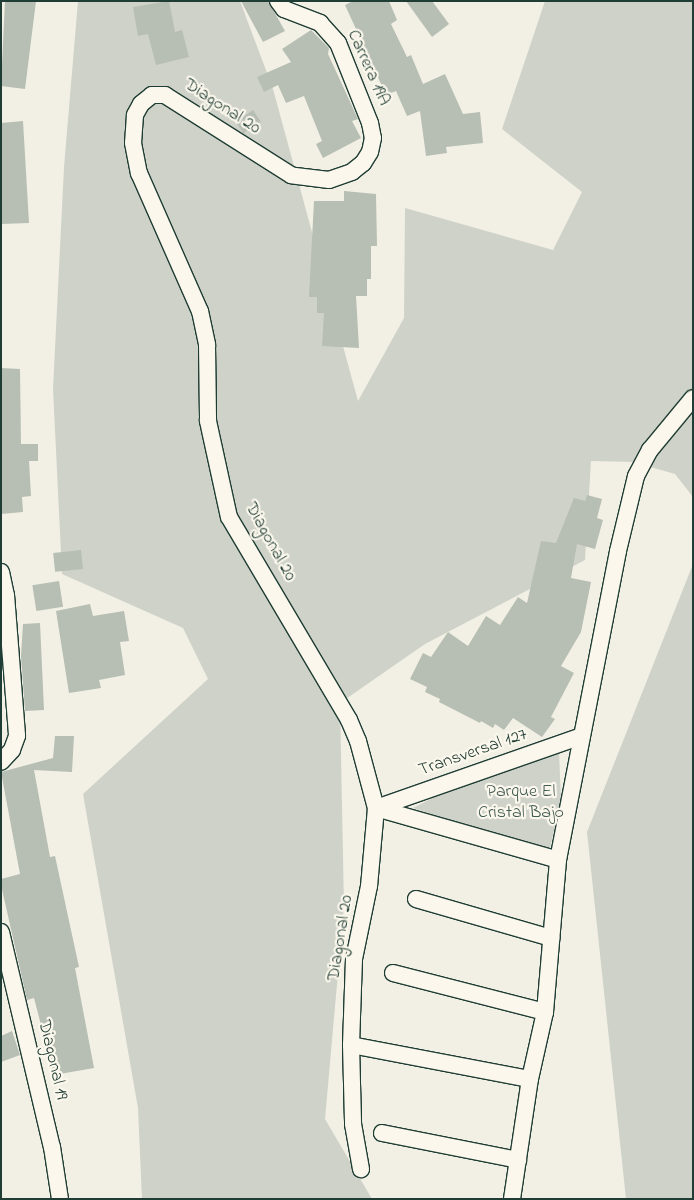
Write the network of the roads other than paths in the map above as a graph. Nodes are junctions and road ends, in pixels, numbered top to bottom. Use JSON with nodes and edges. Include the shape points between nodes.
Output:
{"nodes":[{"id":1,"x":278,"y":1,"type":"edge"},
{"id":2,"x":370,"y":152,"type":"joint"},
{"id":3,"x":693,"y":398,"type":"edge"},
{"id":4,"x":1,"y":572,"type":"edge"},
{"id":5,"x":582,"y":736,"type":"junction"},
{"id":6,"x":1,"y":762,"type":"edge"},
{"id":7,"x":376,"y":808,"type":"junction"},
{"id":8,"x":558,"y":860,"type":"junction"},
{"id":9,"x":416,"y":899,"type":"dead end"},
{"id":10,"x":1,"y":932,"type":"edge"},
{"id":11,"x":552,"y":938,"type":"junction"},
{"id":12,"x":392,"y":973,"type":"dead end"},
{"id":13,"x":545,"y":1012,"type":"junction"},
{"id":14,"x":351,"y":1046,"type":"junction"},
{"id":15,"x":530,"y":1079,"type":"junction"},
{"id":16,"x":382,"y":1133,"type":"dead end"},
{"id":17,"x":518,"y":1160,"type":"junction"},
{"id":18,"x":361,"y":1169,"type":"dead end"},
{"id":19,"x":60,"y":1199,"type":"edge"},
{"id":20,"x":512,"y":1199,"type":"edge"}],
"edges":[{"from":1,"to":2,"type":"street","name":"Carrera 19A","via":[[284,9],[320,23],[332,32],[370,123],[373,138]]},
{"from":2,"to":7,"type":"street","name":"Diagonal 20","via":[[352,172],[338,178],[300,178],[282,170],[165,95],[146,98],[134,115],[139,173],[200,311],[207,345],[208,421],[229,517],[349,720]]},
{"from":3,"to":5,"type":"street","via":[[650,450],[636,476]]},
{"from":4,"to":6,"type":"street","via":[[6,595],[17,736],[12,750]]},
{"from":5,"to":7,"type":"street","name":"Transversal 127"},
{"from":5,"to":8,"type":"street"},
{"from":7,"to":8,"type":"street"},
{"from":7,"to":14,"type":"street","name":"Diagonal 20","via":[[369,886],[354,959]]},
{"from":8,"to":11,"type":"street"},
{"from":9,"to":11,"type":"street"},
{"from":10,"to":19,"type":"street","name":"Diagonal 19","via":[[52,1147]]},
{"from":11,"to":13,"type":"street"},
{"from":12,"to":13,"type":"street"},
{"from":13,"to":15,"type":"street"},
{"from":14,"to":15,"type":"street"},
{"from":14,"to":18,"type":"street","name":"Diagonal 20","via":[[353,1124]]},
{"from":15,"to":17,"type":"street"},
{"from":16,"to":17,"type":"street"},
{"from":17,"to":20,"type":"street"}]}
